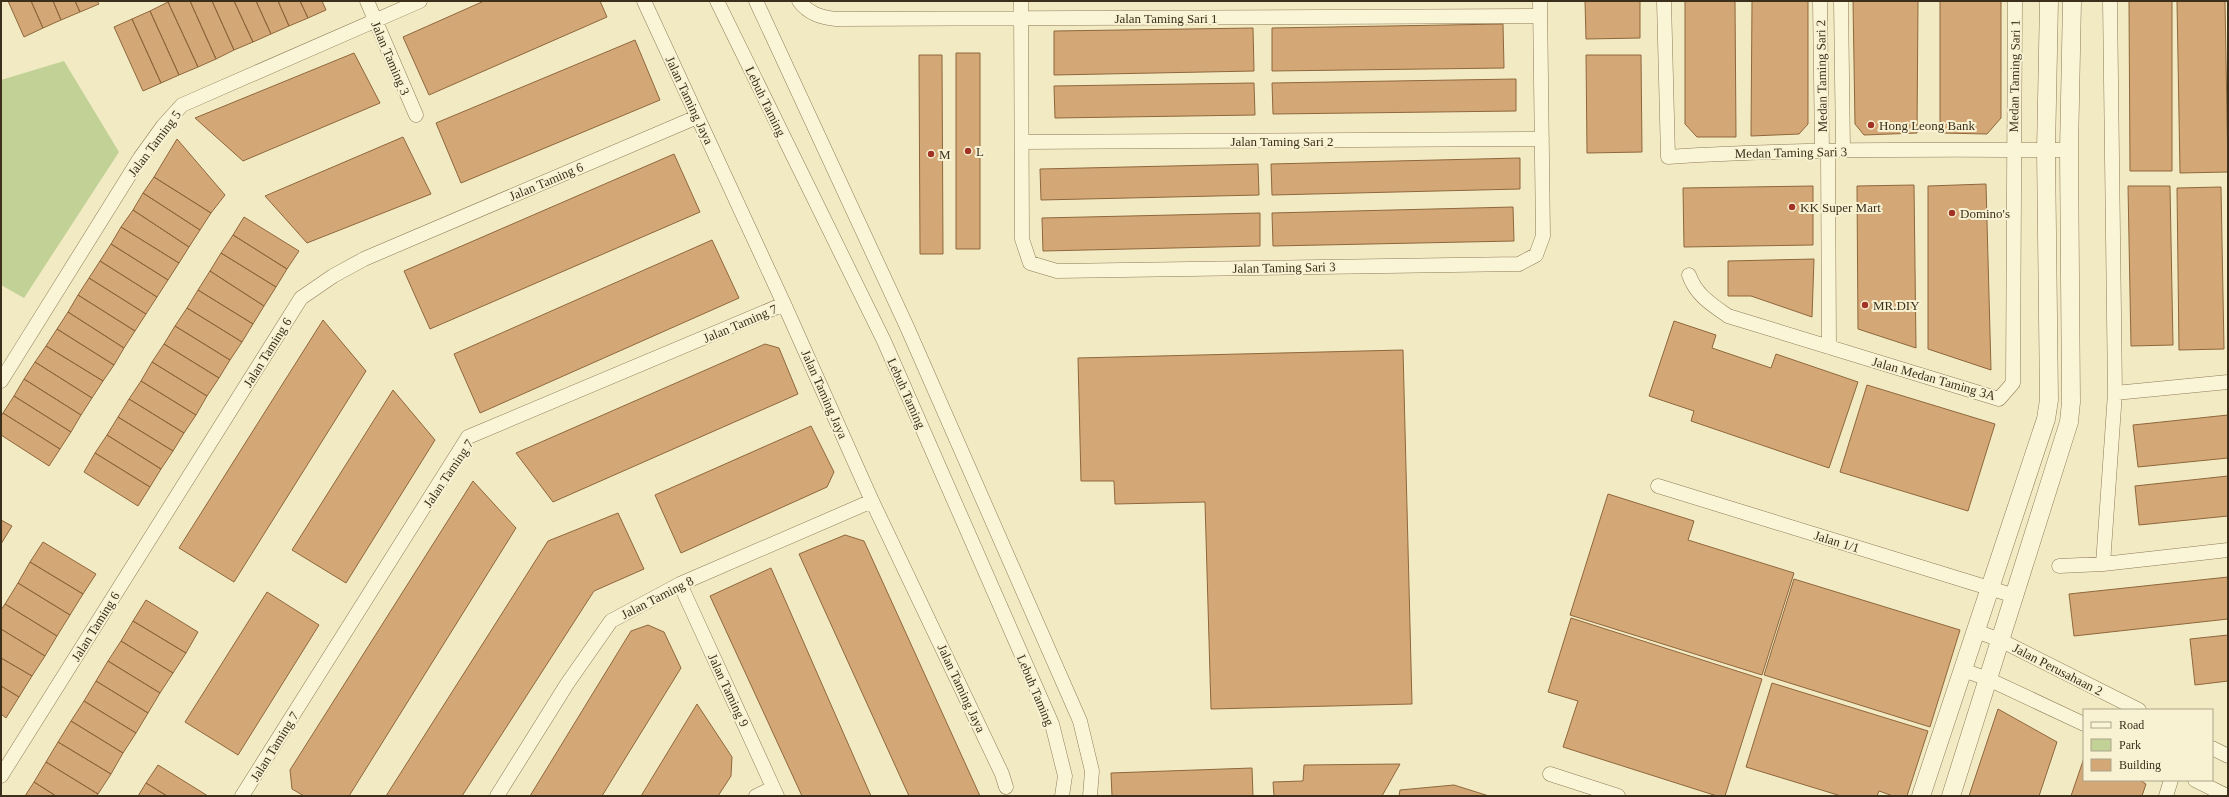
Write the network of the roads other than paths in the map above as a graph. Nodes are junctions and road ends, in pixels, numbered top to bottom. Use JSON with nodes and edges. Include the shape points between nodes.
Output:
{"nodes":[{"id":1,"x":367,"y":1,"type":"edge"},
{"id":2,"x":420,"y":1,"type":"edge"},
{"id":3,"x":644,"y":1,"type":"edge"},
{"id":4,"x":717,"y":1,"type":"edge"},
{"id":5,"x":756,"y":1,"type":"edge"},
{"id":6,"x":799,"y":1,"type":"edge"},
{"id":7,"x":1021,"y":1,"type":"edge"},
{"id":8,"x":1540,"y":1,"type":"edge"},
{"id":9,"x":1664,"y":1,"type":"edge"},
{"id":10,"x":1820,"y":1,"type":"edge"},
{"id":11,"x":1841,"y":1,"type":"edge"},
{"id":12,"x":2015,"y":1,"type":"edge"},
{"id":13,"x":2049,"y":1,"type":"edge"},
{"id":14,"x":2072,"y":1,"type":"edge"},
{"id":15,"x":2110,"y":1,"type":"edge"},
{"id":16,"x":1540,"y":16,"type":"junction"},
{"id":17,"x":1022,"y":18,"type":"junction"},
{"id":18,"x":375,"y":20,"type":"junction"},
{"id":19,"x":416,"y":115,"type":"dead end"},
{"id":20,"x":697,"y":117,"type":"junction"},
{"id":21,"x":1542,"y":139,"type":"junction"},
{"id":22,"x":1022,"y":142,"type":"junction"},
{"id":23,"x":1843,"y":150,"type":"junction"},
{"id":24,"x":2013,"y":150,"type":"junction"},
{"id":25,"x":2046,"y":150,"type":"junction"},
{"id":26,"x":2069,"y":150,"type":"junction"},
{"id":27,"x":1825,"y":151,"type":"junction"},
{"id":28,"x":1689,"y":275,"type":"dead end"},
{"id":29,"x":784,"y":304,"type":"junction"},
{"id":30,"x":1829,"y":347,"type":"junction"},
{"id":31,"x":1,"y":381,"type":"edge"},
{"id":32,"x":2228,"y":382,"type":"edge"},
{"id":33,"x":2115,"y":393,"type":"junction"},
{"id":34,"x":1658,"y":486,"type":"dead end"},
{"id":35,"x":872,"y":501,"type":"junction"},
{"id":36,"x":2228,"y":550,"type":"edge"},
{"id":37,"x":2103,"y":564,"type":"junction"},
{"id":38,"x":2059,"y":566,"type":"dead end"},
{"id":39,"x":680,"y":584,"type":"junction"},
{"id":40,"x":1990,"y":589,"type":"junction"},
{"id":41,"x":2015,"y":596,"type":"junction"},
{"id":42,"x":1976,"y":631,"type":"junction"},
{"id":43,"x":2000,"y":640,"type":"junction"},
{"id":44,"x":1963,"y":670,"type":"junction"},
{"id":45,"x":1988,"y":679,"type":"junction"},
{"id":46,"x":2137,"y":709,"type":"edge"},
{"id":47,"x":2083,"y":724,"type":"edge"},
{"id":48,"x":2213,"y":748,"type":"edge"},
{"id":49,"x":2228,"y":756,"type":"edge"},
{"id":50,"x":1550,"y":774,"type":"dead end"},
{"id":51,"x":1,"y":776,"type":"edge"},
{"id":52,"x":2171,"y":781,"type":"edge"},
{"id":53,"x":2197,"y":781,"type":"edge"},
{"id":54,"x":1006,"y":787,"type":"dead end"},
{"id":55,"x":775,"y":792,"type":"edge"},
{"id":56,"x":242,"y":796,"type":"edge"},
{"id":57,"x":497,"y":796,"type":"edge"},
{"id":58,"x":756,"y":796,"type":"edge"},
{"id":59,"x":1062,"y":796,"type":"edge"},
{"id":60,"x":1090,"y":796,"type":"edge"},
{"id":61,"x":1618,"y":796,"type":"edge"},
{"id":62,"x":1921,"y":796,"type":"edge"},
{"id":63,"x":1951,"y":796,"type":"edge"},
{"id":64,"x":2166,"y":796,"type":"edge"},
{"id":65,"x":2227,"y":796,"type":"edge"}],
"edges":[{"from":1,"to":18,"type":"street","name":"Jalan Taming 3"},
{"from":2,"to":18,"type":"street","name":"Jalan Taming 5"},
{"from":3,"to":20,"type":"street","name":"Jalan Taming Jaya"},
{"from":4,"to":59,"type":"street","name":"Lebuh Taming","via":[[884,341],[1048,717],[1065,776]]},
{"from":5,"to":60,"type":"street","name":"Lebuh Taming","via":[[907,327],[1080,721],[1092,771]]},
{"from":6,"to":17,"type":"street","name":"Jalan Taming Sari 1","via":[[806,10],[820,17],[836,19]]},
{"from":7,"to":17,"type":"street"},
{"from":8,"to":16,"type":"street"},
{"from":9,"to":27,"type":"street","name":"Medan Taming Sari 3","via":[[1668,157],[1743,152]]},
{"from":10,"to":27,"type":"street","name":"Medan Taming Sari 2"},
{"from":11,"to":23,"type":"street","name":"Medan Taming Sari 2"},
{"from":12,"to":24,"type":"street","name":"Medan Taming Sari 1"},
{"from":13,"to":25,"type":"street"},
{"from":14,"to":26,"type":"street"},
{"from":15,"to":33,"type":"street"},
{"from":16,"to":17,"type":"street","name":"Jalan Taming Sari 1"},
{"from":16,"to":21,"type":"street"},
{"from":17,"to":22,"type":"street"},
{"from":18,"to":19,"type":"street","name":"Jalan Taming 3"},
{"from":18,"to":31,"type":"street","name":"Jalan Taming 5","via":[[182,105],[140,158]]},
{"from":20,"to":29,"type":"street","name":"Jalan Taming Jaya"},
{"from":20,"to":51,"type":"street","name":"Jalan Taming 6","via":[[364,259],[301,298]]},
{"from":21,"to":22,"type":"street","name":"Jalan Taming Sari 2"},
{"from":21,"to":22,"type":"street","name":"Jalan Taming Sari 3","via":[[1543,236],[1536,255],[1520,264],[1057,271],[1030,263],[1022,239]]},
{"from":23,"to":24,"type":"street","name":"Medan Taming Sari 3"},
{"from":23,"to":27,"type":"street","name":"Medan Taming Sari 3"},
{"from":24,"to":25,"type":"street","name":"Medan Taming Sari 3"},
{"from":24,"to":30,"type":"street","name":"Jalan Medan Taming 3A","via":[[2013,383],[1999,400]]},
{"from":25,"to":26,"type":"street","name":"Medan Taming Sari 3"},
{"from":25,"to":40,"type":"street","via":[[2049,400],[2046,419]]},
{"from":26,"to":41,"type":"street","via":[[2069,422]]},
{"from":27,"to":30,"type":"street","name":"Medan Taming Sari 2"},
{"from":28,"to":30,"type":"street","name":"Jalan Medan Taming 3A","via":[[1693,286],[1705,300],[1728,316]]},
{"from":29,"to":35,"type":"street","name":"Jalan Taming Jaya"},
{"from":29,"to":56,"type":"street","name":"Jalan Taming 7","via":[[468,437]]},
{"from":32,"to":33,"type":"street"},
{"from":33,"to":37,"type":"street"},
{"from":34,"to":40,"type":"street","name":"Jalan 1/1"},
{"from":35,"to":39,"type":"street","name":"Jalan Taming 8"},
{"from":35,"to":54,"type":"street","name":"Jalan Taming Jaya"},
{"from":36,"to":37,"type":"street"},
{"from":37,"to":38,"type":"street"},
{"from":39,"to":55,"type":"street","name":"Jalan Taming 9"},
{"from":39,"to":57,"type":"street","name":"Jalan Taming 8","via":[[611,620],[567,684]]},
{"from":40,"to":41,"type":"street","name":"Jalan 1/1"},
{"from":40,"to":42,"type":"street"},
{"from":41,"to":43,"type":"street"},
{"from":42,"to":43,"type":"street","name":"Jalan Perusahaan 2"},
{"from":42,"to":44,"type":"street"},
{"from":43,"to":45,"type":"street"},
{"from":43,"to":46,"type":"street","name":"Jalan Perusahaan 2"},
{"from":44,"to":45,"type":"street"},
{"from":44,"to":62,"type":"street"},
{"from":45,"to":47,"type":"street"},
{"from":45,"to":63,"type":"street"},
{"from":48,"to":49,"type":"street"},
{"from":50,"to":61,"type":"street"},
{"from":52,"to":64,"type":"street"},
{"from":53,"to":65,"type":"street"},
{"from":55,"to":58,"type":"street"}]}
